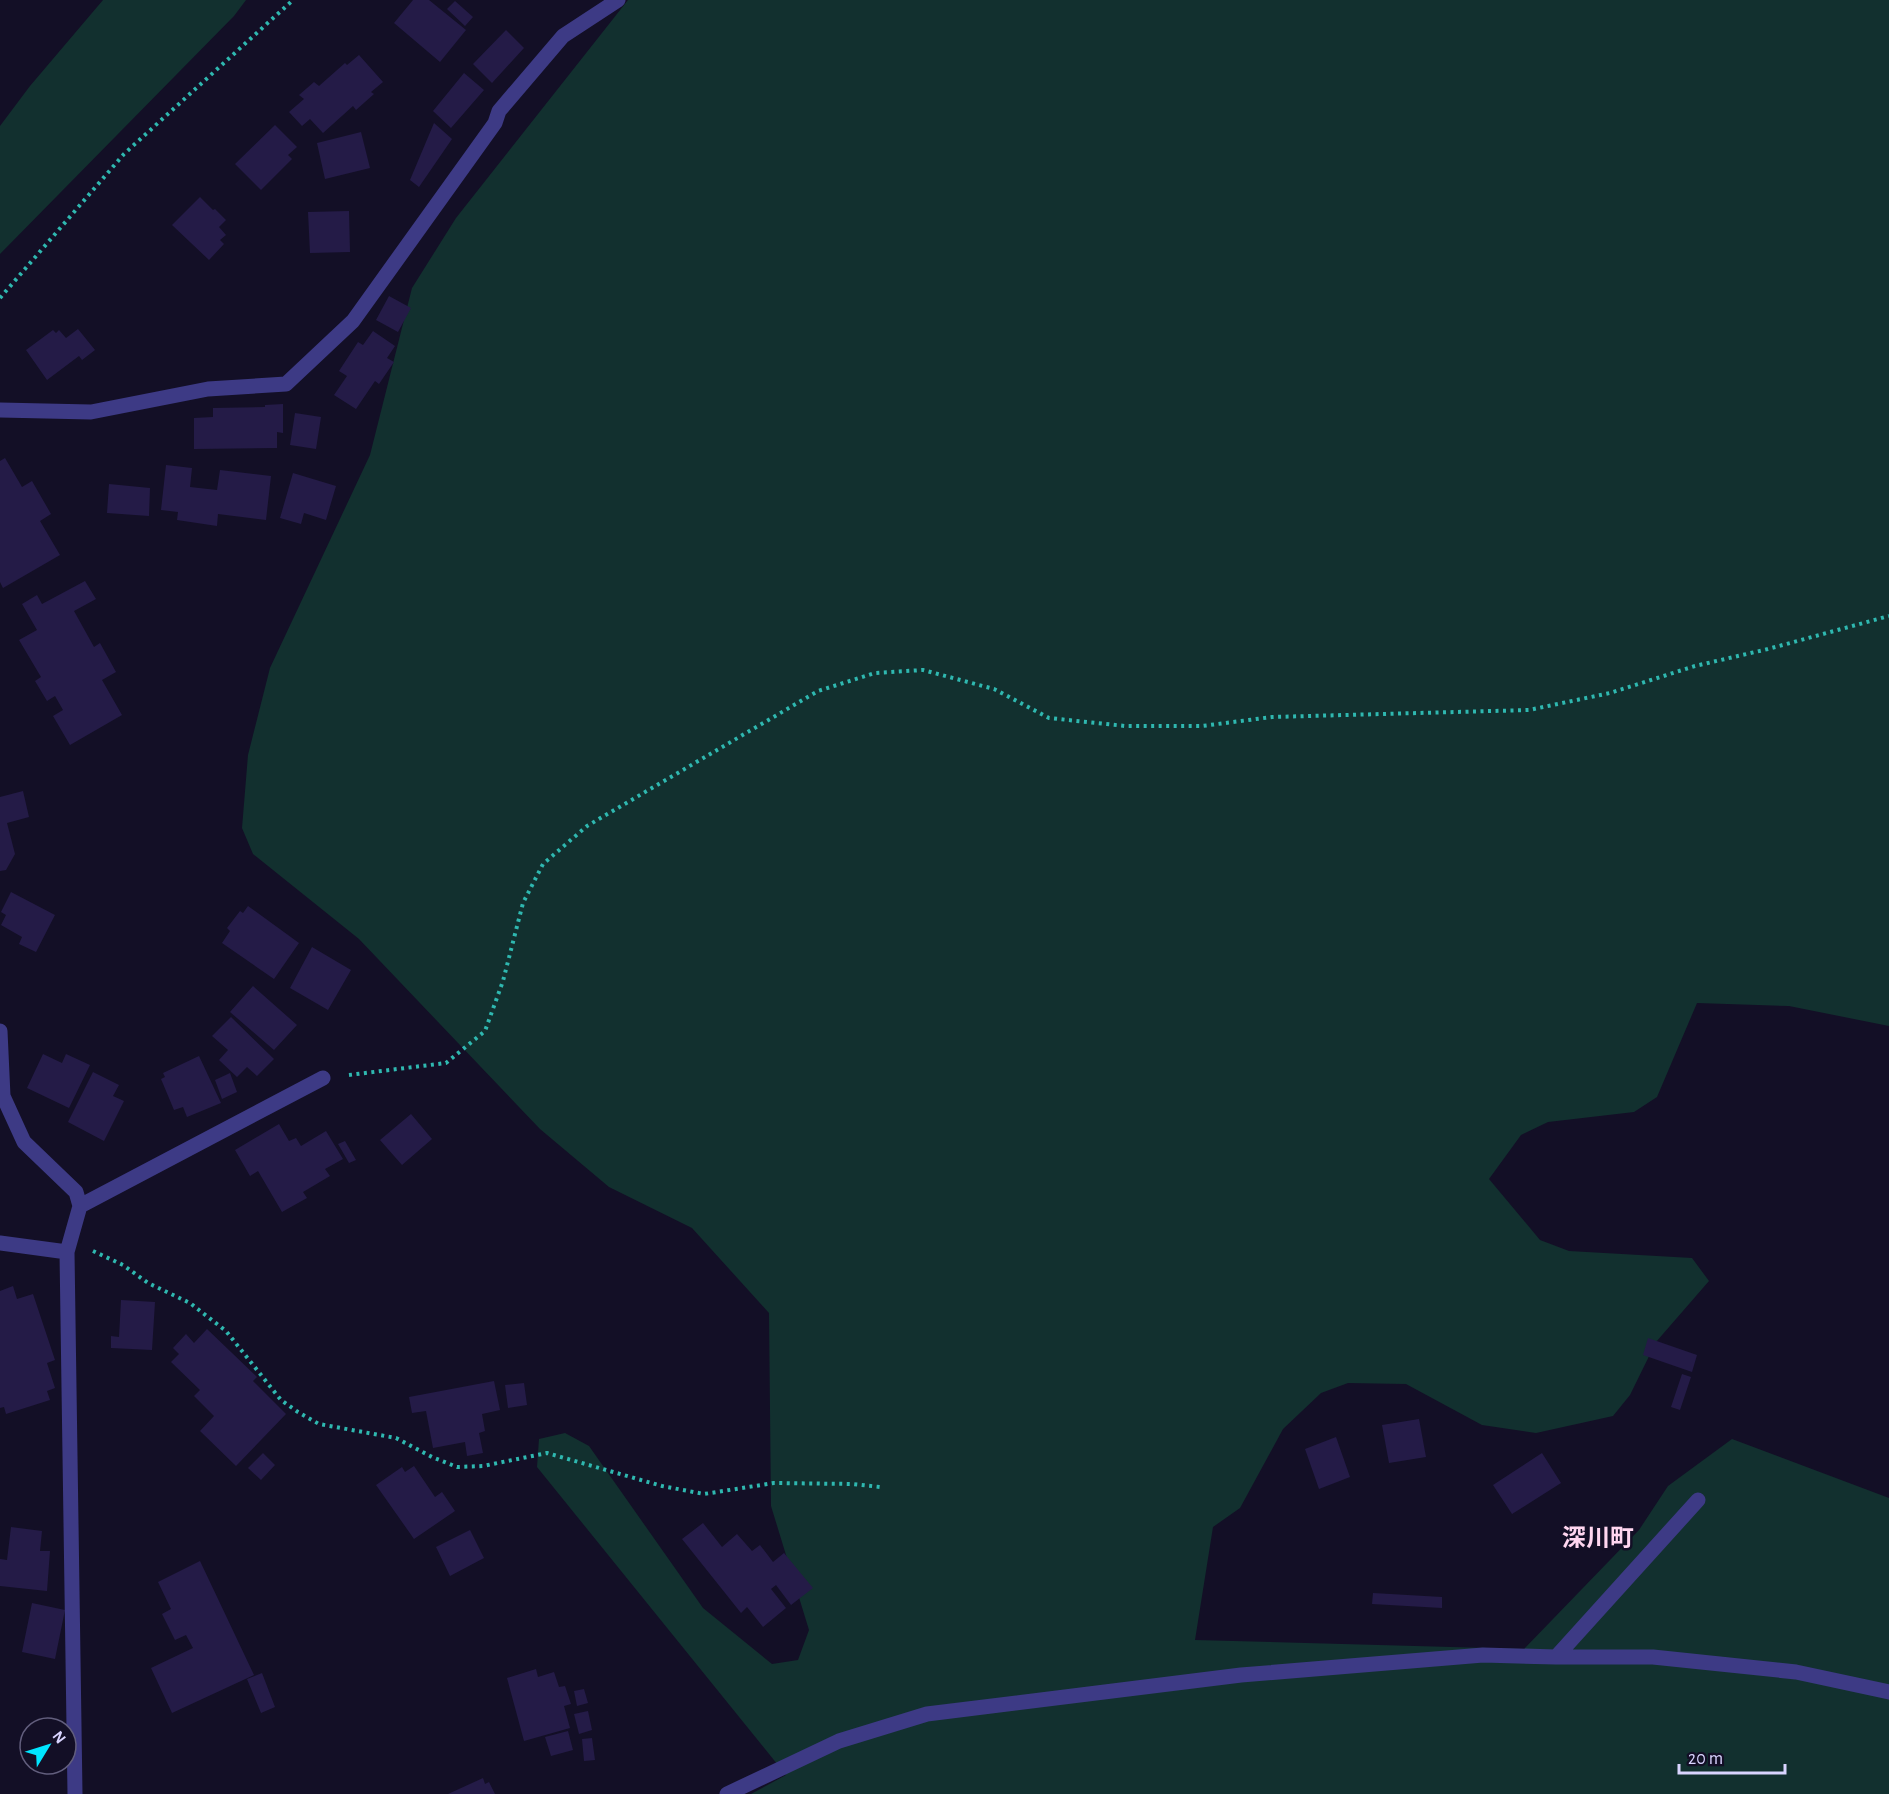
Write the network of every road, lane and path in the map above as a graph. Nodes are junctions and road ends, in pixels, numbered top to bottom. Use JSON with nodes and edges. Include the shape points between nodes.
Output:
{"nodes":[{"id":1,"x":292,"y":0,"type":"edge"},
{"id":2,"x":618,"y":0,"type":"edge"},
{"id":3,"x":0,"y":298,"type":"edge"},
{"id":4,"x":0,"y":410,"type":"edge"},
{"id":5,"x":1889,"y":616,"type":"edge"},
{"id":6,"x":0,"y":1031,"type":"edge"},
{"id":7,"x":323,"y":1078,"type":"joint"},
{"id":8,"x":80,"y":1206,"type":"junction"},
{"id":9,"x":0,"y":1243,"type":"edge"},
{"id":10,"x":68,"y":1246,"type":"junction"},
{"id":11,"x":880,"y":1487,"type":"dead end"},
{"id":12,"x":1698,"y":1500,"type":"dead end"},
{"id":13,"x":1556,"y":1657,"type":"junction"},
{"id":14,"x":1889,"y":1692,"type":"edge"},
{"id":15,"x":75,"y":1794,"type":"edge"},
{"id":16,"x":727,"y":1794,"type":"edge"}],
"edges":[{"from":1,"to":3,"type":"path","via":[[124,154]]},
{"from":2,"to":4,"type":"street","via":[[563,36],[499,111],[495,123],[353,321],[286,384],[208,389],[91,412]]},
{"from":5,"to":7,"type":"path","via":[[1695,666],[1610,693],[1529,710],[1272,717],[1202,726],[1125,726],[1049,718],[994,689],[923,670],[875,673],[818,691],[587,826],[543,864],[523,903],[503,981],[485,1031],[446,1063]]},
{"from":6,"to":8,"type":"street","via":[[3,1096],[24,1142],[76,1192]]},
{"from":7,"to":8,"type":"street"},
{"from":8,"to":10,"type":"street"},
{"from":9,"to":10,"type":"street"},
{"from":10,"to":11,"type":"path","via":[[123,1265],[190,1303],[226,1331],[281,1400],[297,1412],[319,1424],[396,1438],[458,1467],[547,1453],[704,1494],[774,1483]]},
{"from":10,"to":15,"type":"street"},
{"from":12,"to":13,"type":"street"},
{"from":13,"to":14,"type":"street","via":[[1653,1657],[1796,1672]]},
{"from":13,"to":16,"type":"street","via":[[1483,1655],[1241,1675],[927,1714],[839,1741]]}]}
